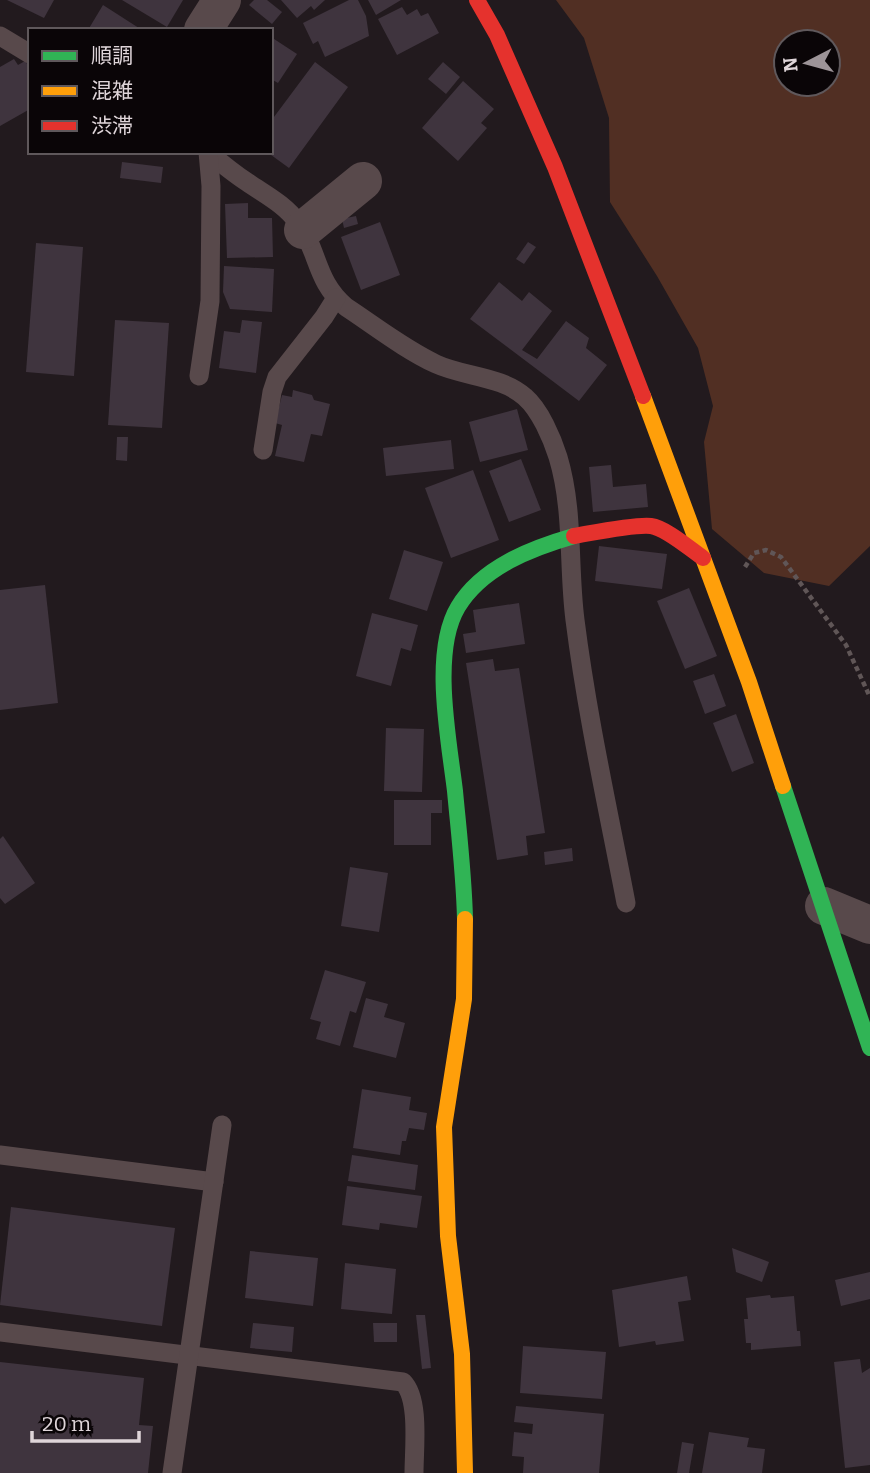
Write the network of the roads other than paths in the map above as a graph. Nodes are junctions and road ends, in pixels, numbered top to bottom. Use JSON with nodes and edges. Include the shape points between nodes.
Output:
{"nodes":[{"id":1,"x":222,"y":0,"type":"edge"},
{"id":2,"x":477,"y":0,"type":"edge"},
{"id":3,"x":204,"y":28,"type":"edge"},
{"id":4,"x":0,"y":36,"type":"edge"},
{"id":5,"x":28,"y":53,"type":"edge"},
{"id":6,"x":208,"y":154,"type":"edge"},
{"id":7,"x":210,"y":154,"type":"edge"},
{"id":8,"x":363,"y":181,"type":"dead end"},
{"id":9,"x":303,"y":230,"type":"junction"},
{"id":10,"x":336,"y":298,"type":"junction"},
{"id":11,"x":199,"y":376,"type":"dead end"},
{"id":12,"x":263,"y":450,"type":"dead end"},
{"id":13,"x":572,"y":537,"type":"junction"},
{"id":14,"x":703,"y":558,"type":"junction"},
{"id":15,"x":626,"y":903,"type":"dead end"},
{"id":16,"x":824,"y":906,"type":"junction"},
{"id":17,"x":870,"y":925,"type":"edge"},
{"id":18,"x":870,"y":1048,"type":"edge"},
{"id":19,"x":222,"y":1125,"type":"dead end"},
{"id":20,"x":0,"y":1155,"type":"edge"},
{"id":21,"x":214,"y":1182,"type":"junction"},
{"id":22,"x":0,"y":1332,"type":"edge"},
{"id":23,"x":189,"y":1355,"type":"junction"},
{"id":24,"x":172,"y":1473,"type":"edge"},
{"id":25,"x":414,"y":1473,"type":"edge"},
{"id":26,"x":465,"y":1473,"type":"edge"}],
"edges":[{"from":1,"to":3,"type":"street"},
{"from":2,"to":14,"type":"street","via":[[555,167]]},
{"from":4,"to":5,"type":"lane"},
{"from":6,"to":11,"type":"lane","via":[[210,301]]},
{"from":7,"to":9,"type":"lane","via":[[284,208]]},
{"from":8,"to":9,"type":"street"},
{"from":9,"to":10,"type":"lane","via":[[324,282]]},
{"from":10,"to":12,"type":"lane","via":[[277,377]]},
{"from":10,"to":13,"type":"lane","via":[[433,363],[502,384],[528,398],[557,455]]},
{"from":13,"to":14,"type":"street","via":[[651,526]]},
{"from":13,"to":15,"type":"lane","via":[[575,618]]},
{"from":13,"to":26,"type":"street","via":[[507,561],[474,586],[457,608],[443,660],[464,876],[464,999],[444,1127],[444,1173],[462,1354]]},
{"from":14,"to":16,"type":"street","via":[[750,682]]},
{"from":16,"to":17,"type":"street"},
{"from":16,"to":18,"type":"street"},
{"from":19,"to":21,"type":"lane"},
{"from":20,"to":21,"type":"lane"},
{"from":21,"to":23,"type":"lane"},
{"from":22,"to":23,"type":"lane"},
{"from":23,"to":24,"type":"lane"},
{"from":23,"to":25,"type":"lane","via":[[403,1382],[413,1401]]}]}
